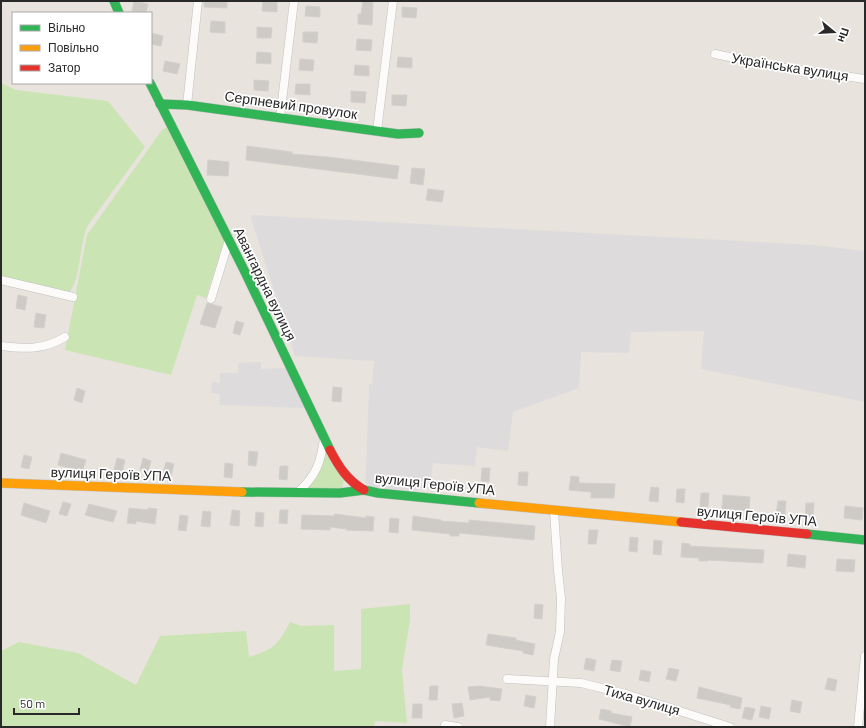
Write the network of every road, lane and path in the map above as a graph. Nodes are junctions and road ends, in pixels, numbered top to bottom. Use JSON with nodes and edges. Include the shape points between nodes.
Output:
{"nodes":[{"id":1,"x":114,"y":1,"type":"edge"},
{"id":2,"x":198,"y":1,"type":"edge"},
{"id":3,"x":294,"y":1,"type":"edge"},
{"id":4,"x":393,"y":1,"type":"edge"},
{"id":5,"x":119,"y":12,"type":"edge"},
{"id":6,"x":715,"y":54,"type":"dead end"},
{"id":7,"x":865,"y":79,"type":"edge"},
{"id":8,"x":150,"y":84,"type":"edge"},
{"id":9,"x":160,"y":104,"type":"junction"},
{"id":10,"x":187,"y":105,"type":"junction"},
{"id":11,"x":280,"y":118,"type":"junction"},
{"id":12,"x":377,"y":130,"type":"junction"},
{"id":13,"x":419,"y":133,"type":"dead end"},
{"id":14,"x":229,"y":240,"type":"junction"},
{"id":15,"x":1,"y":280,"type":"edge"},
{"id":16,"x":73,"y":297,"type":"dead end"},
{"id":17,"x":211,"y":299,"type":"dead end"},
{"id":18,"x":65,"y":337,"type":"dead end"},
{"id":19,"x":1,"y":346,"type":"edge"},
{"id":20,"x":324,"y":438,"type":"junction"},
{"id":21,"x":1,"y":483,"type":"edge"},
{"id":22,"x":364,"y":490,"type":"junction"},
{"id":23,"x":297,"y":493,"type":"junction"},
{"id":24,"x":554,"y":511,"type":"junction"},
{"id":25,"x":865,"y":540,"type":"edge"},
{"id":26,"x":865,"y":656,"type":"edge"},
{"id":27,"x":507,"y":679,"type":"dead end"},
{"id":28,"x":553,"y":683,"type":"junction"},
{"id":29,"x":445,"y":725,"type":"dead end"},
{"id":30,"x":458,"y":727,"type":"edge"},
{"id":31,"x":550,"y":727,"type":"edge"},
{"id":32,"x":730,"y":727,"type":"edge"},
{"id":33,"x":858,"y":727,"type":"edge"}],
"edges":[{"from":1,"to":5,"type":"street"},
{"from":2,"to":10,"type":"street"},
{"from":3,"to":11,"type":"street"},
{"from":4,"to":12,"type":"street"},
{"from":6,"to":7,"type":"street","name":"Українська вулиця","via":[[778,67]]},
{"from":8,"to":9,"type":"street","name":"Авангардна вулиця"},
{"from":9,"to":10,"type":"street","name":"Серпневий провулок"},
{"from":9,"to":14,"type":"street","name":"Авангардна вулиця"},
{"from":10,"to":11,"type":"street","name":"Серпневий провулок"},
{"from":11,"to":12,"type":"street","name":"Серпневий провулок"},
{"from":12,"to":13,"type":"street","name":"Серпневий провулок","via":[[398,134]]},
{"from":14,"to":17,"type":"street"},
{"from":14,"to":20,"type":"street","name":"Авангардна вулиця"},
{"from":15,"to":16,"type":"street"},
{"from":18,"to":19,"type":"street","via":[[46,347]]},
{"from":20,"to":22,"type":"street","name":"Авангардна вулиця","via":[[351,482]]},
{"from":20,"to":23,"type":"street","via":[[322,456],[316,471]]},
{"from":21,"to":23,"type":"street","name":"вулиця Героїв УПА"},
{"from":22,"to":23,"type":"street","name":"вулиця Героїв УПА"},
{"from":22,"to":24,"type":"street","name":"вулиця Героїв УПА"},
{"from":24,"to":25,"type":"street","name":"вулиця Героїв УПА"},
{"from":24,"to":28,"type":"street","via":[[561,598],[560,632],[554,659]]},
{"from":26,"to":33,"type":"street"},
{"from":27,"to":28,"type":"street","name":"Тиха вулиця"},
{"from":28,"to":31,"type":"street"},
{"from":28,"to":32,"type":"street","name":"Тиха вулиця","via":[[581,683],[626,694]]},
{"from":29,"to":30,"type":"street"}]}
